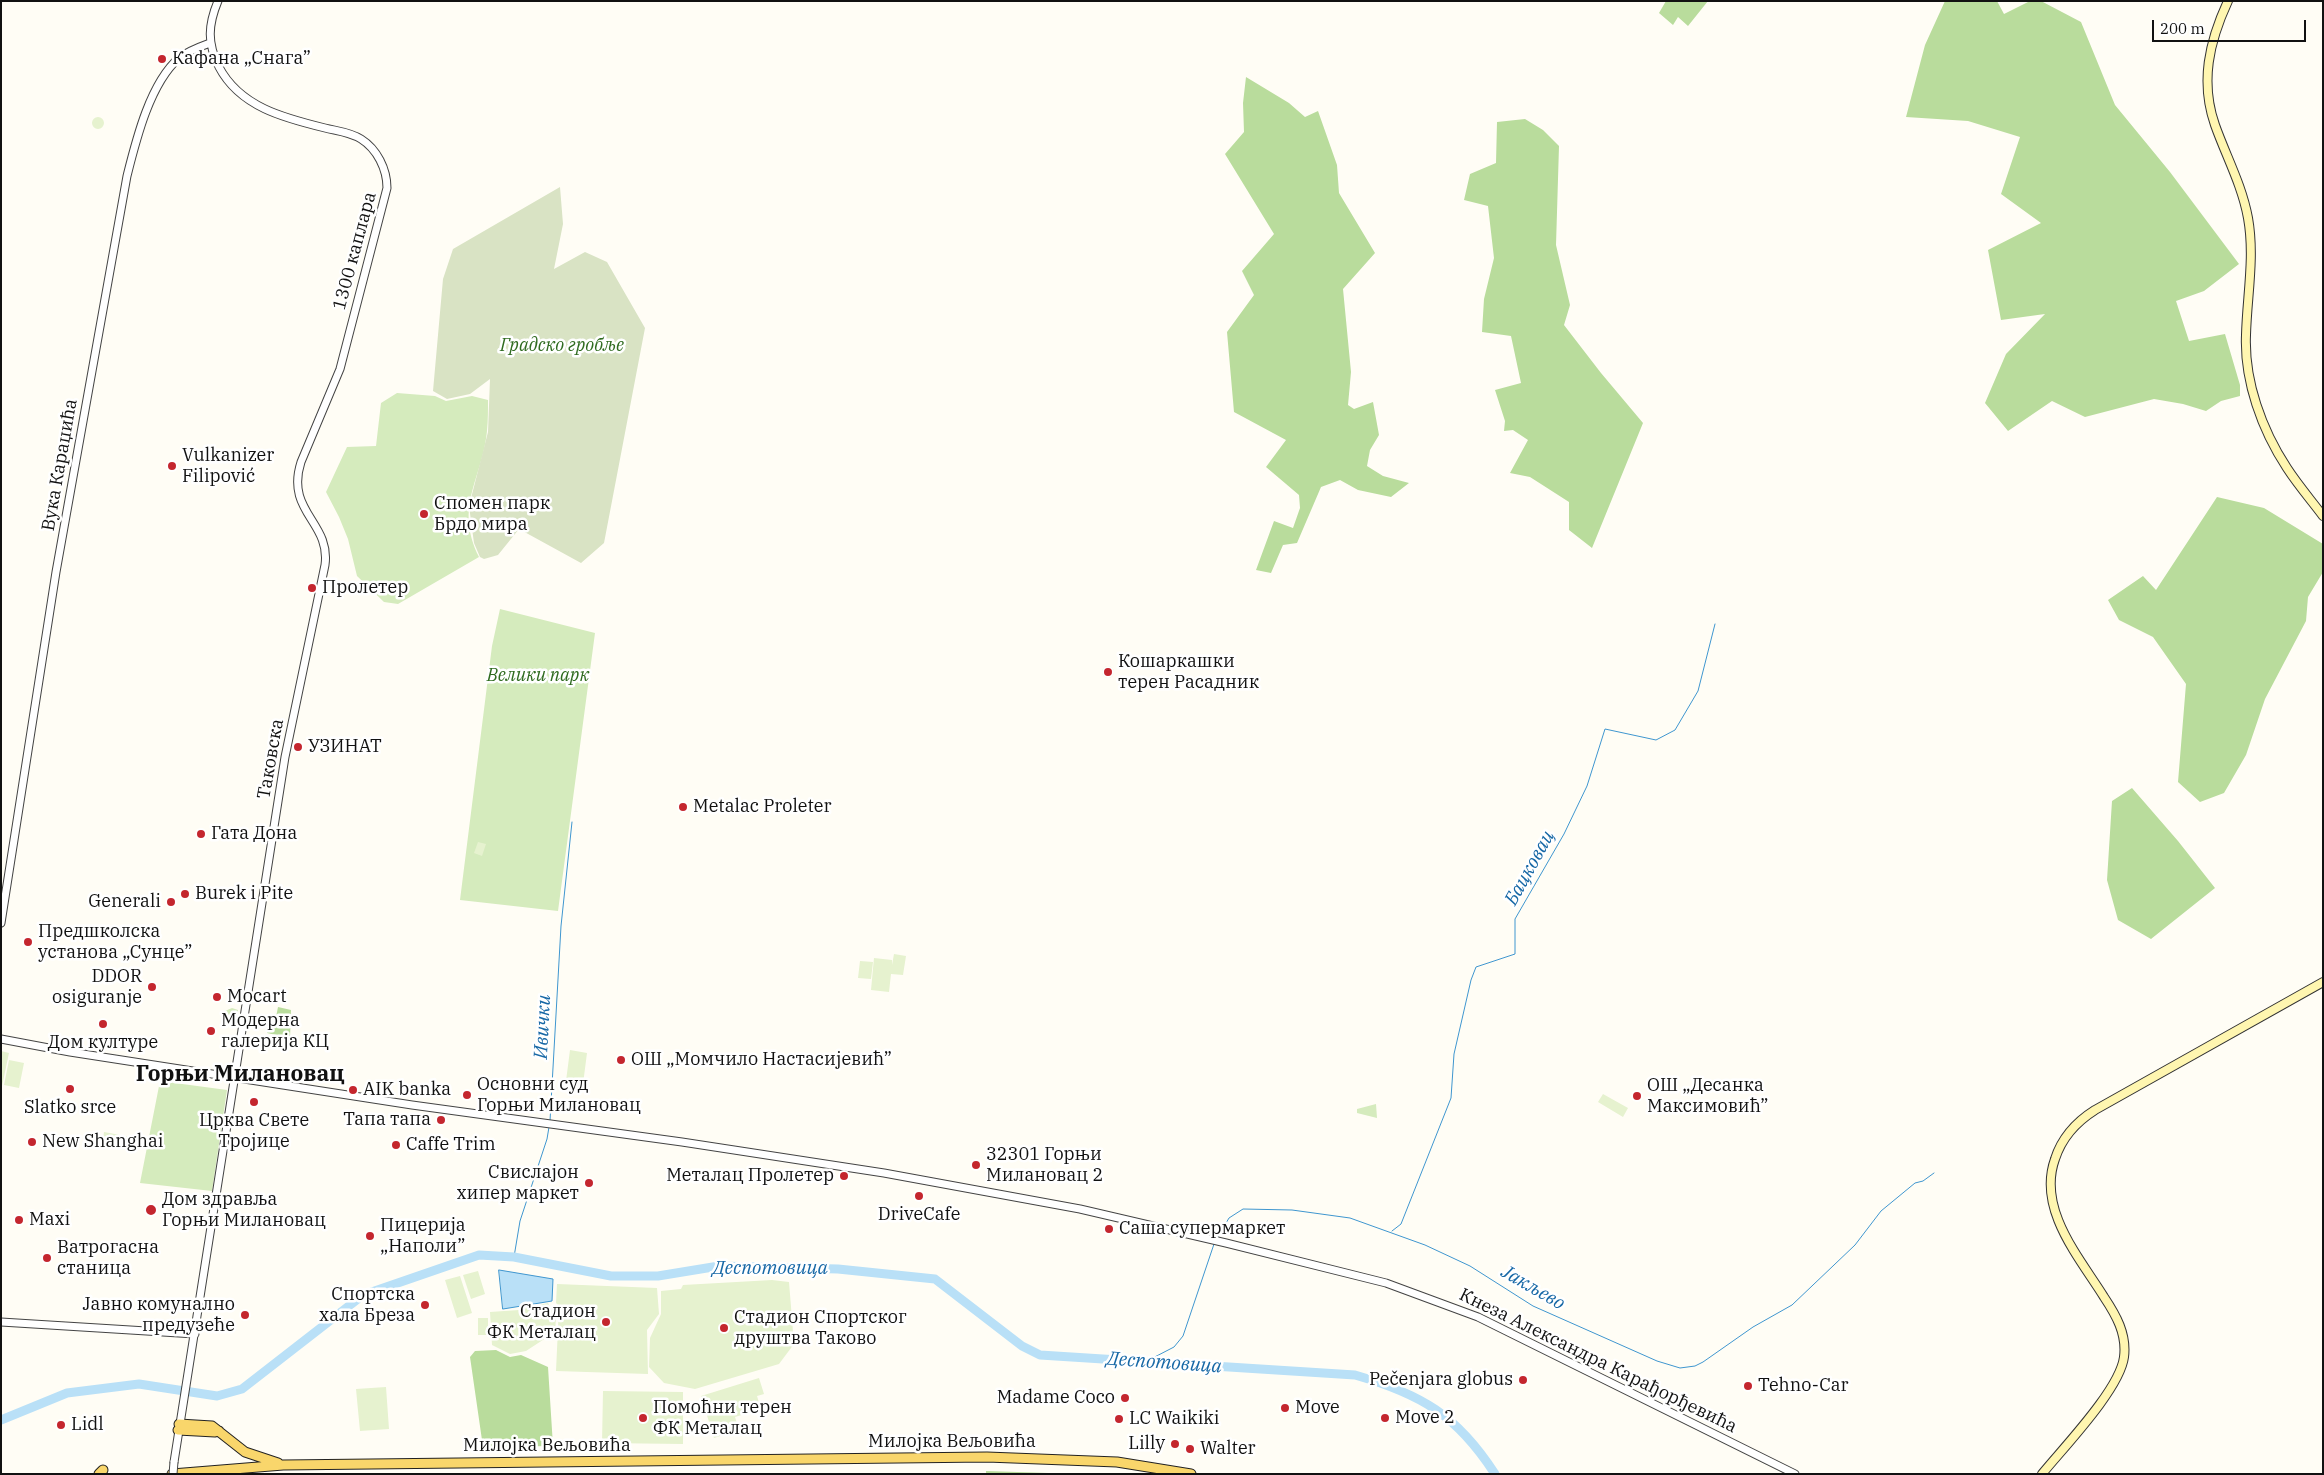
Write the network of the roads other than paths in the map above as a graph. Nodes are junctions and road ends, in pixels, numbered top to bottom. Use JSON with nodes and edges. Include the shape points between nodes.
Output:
{"nodes":[{"id":1,"x":218,"y":1,"type":"edge"},
{"id":2,"x":2228,"y":1,"type":"edge"},
{"id":3,"x":210,"y":43,"type":"junction"},
{"id":4,"x":297,"y":484,"type":"joint"},
{"id":5,"x":2322,"y":515,"type":"edge"},
{"id":6,"x":1,"y":923,"type":"edge"},
{"id":7,"x":2323,"y":982,"type":"edge"},
{"id":8,"x":1,"y":1039,"type":"edge"},
{"id":9,"x":235,"y":1077,"type":"junction"},
{"id":10,"x":1,"y":1322,"type":"edge"},
{"id":11,"x":195,"y":1334,"type":"junction"},
{"id":12,"x":179,"y":1427,"type":"junction"},
{"id":13,"x":283,"y":1465,"type":"junction"},
{"id":14,"x":172,"y":1474,"type":"edge"},
{"id":15,"x":1191,"y":1474,"type":"edge"},
{"id":16,"x":1794,"y":1474,"type":"edge"},
{"id":17,"x":2042,"y":1474,"type":"edge"}],
"edges":[{"from":1,"to":3,"type":"street","name":"1300 каплара","via":[[209,28]]},
{"from":2,"to":5,"type":"main road","via":[[2212,42],[2206,82],[2212,116],[2238,179],[2248,219],[2252,259],[2246,336],[2249,373],[2257,405],[2273,444]]},
{"from":3,"to":4,"type":"street","name":"1300 каплара","via":[[225,76],[240,93],[275,114],[359,138],[376,153],[387,180],[384,205],[340,369],[301,462]]},
{"from":3,"to":6,"type":"street","name":"Вука Караџића","via":[[181,57],[156,89],[123,192],[56,572]]},
{"from":4,"to":9,"type":"street","name":"Таковска","via":[[302,504],[323,541],[326,558],[286,757]]},
{"from":7,"to":17,"type":"main road","via":[[2095,1110],[2074,1126],[2060,1146],[2050,1179],[2053,1206],[2118,1320],[2124,1337],[2125,1355],[2111,1388]]},
{"from":8,"to":9,"type":"street","name":"Кнеза Александра Карађорђевића"},
{"from":9,"to":11,"type":"street","name":"Таковска"},
{"from":9,"to":16,"type":"street","name":"Кнеза Александра Карађорђевића","via":[[939,1183],[1086,1210],[1378,1281],[1478,1317]]},
{"from":10,"to":11,"type":"street"},
{"from":11,"to":12,"type":"street","name":"Таковска"},
{"from":12,"to":13,"type":"main road","via":[[212,1426],[250,1455]]},
{"from":12,"to":14,"type":"street","name":"Таковска","bridge":true},
{"from":13,"to":14,"type":"main road","name":"Милојка Вељовића"},
{"from":13,"to":15,"type":"main road","name":"Милојка Вељовића","via":[[986,1457],[1117,1462]]}]}
